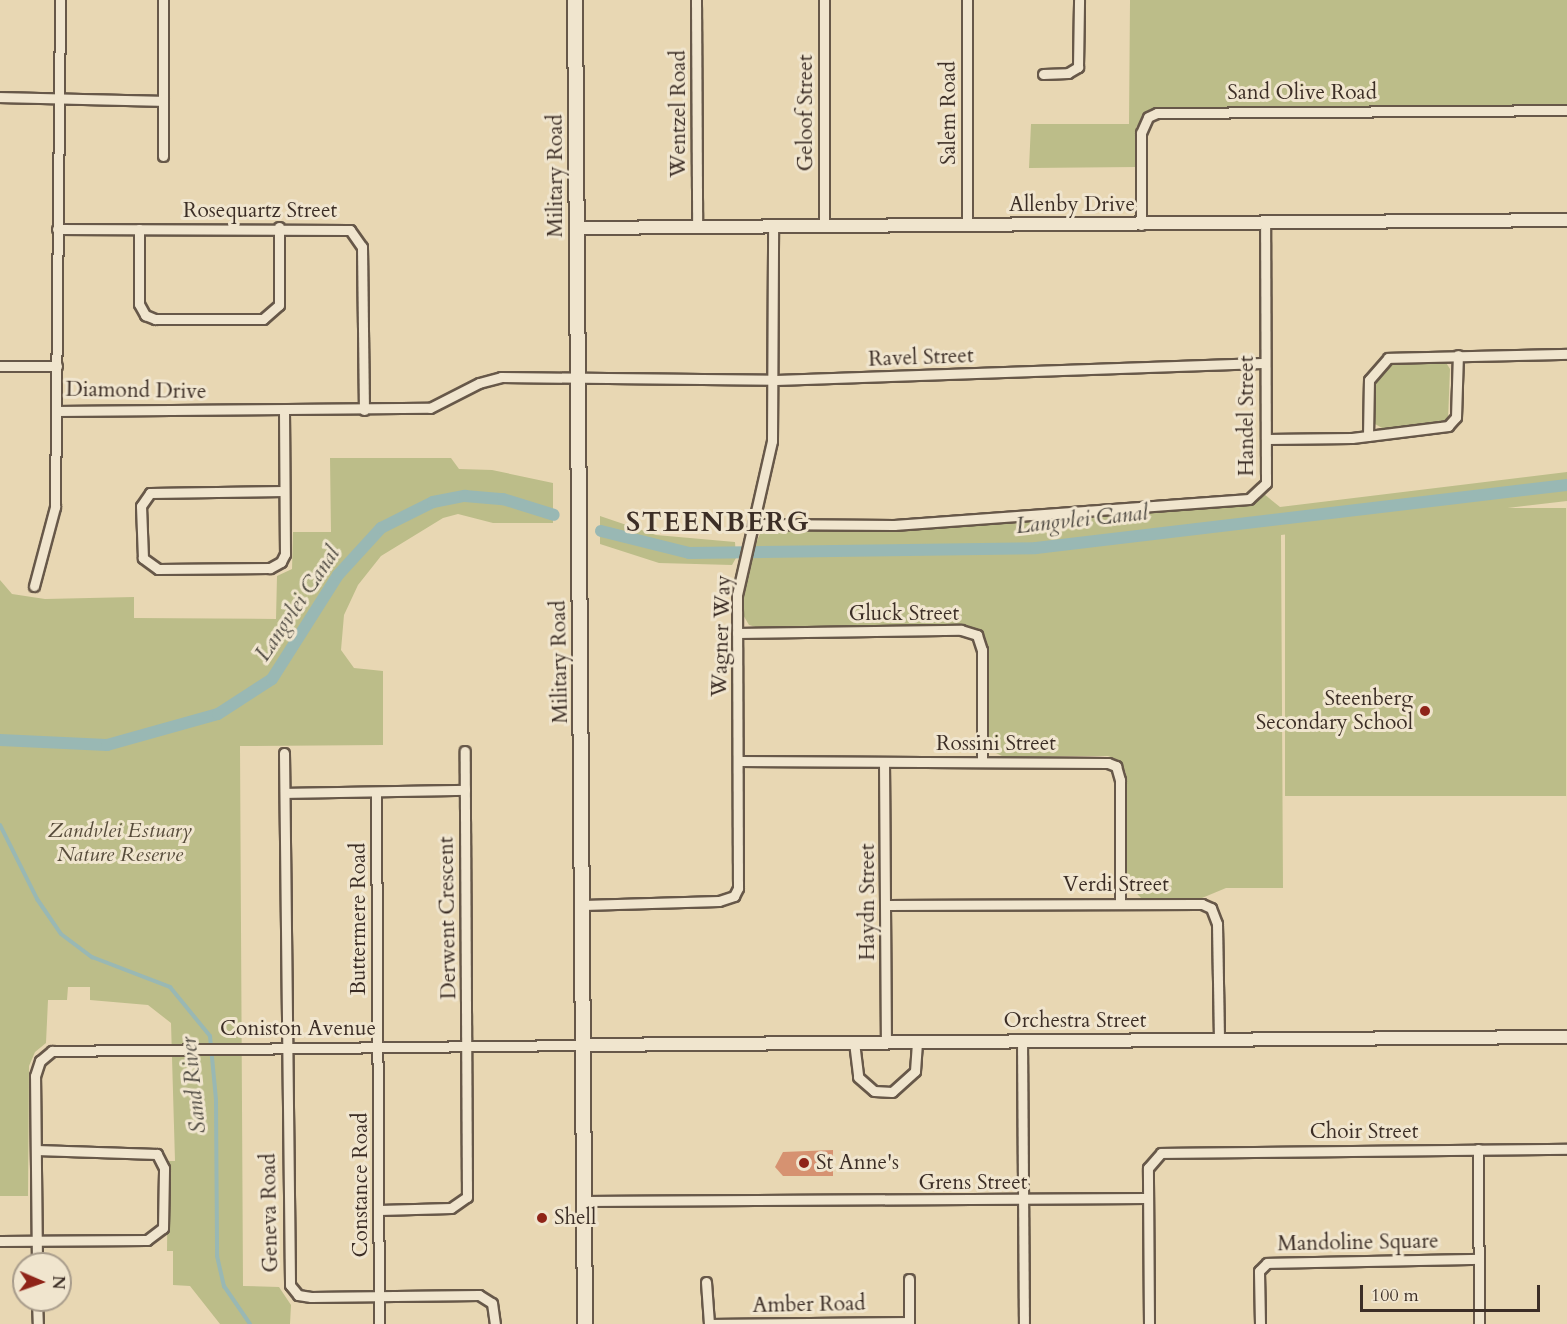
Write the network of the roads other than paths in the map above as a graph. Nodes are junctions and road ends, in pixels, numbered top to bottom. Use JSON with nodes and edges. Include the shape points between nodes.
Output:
{"nodes":[{"id":1,"x":60,"y":0,"type":"edge"},
{"id":2,"x":163,"y":0,"type":"edge"},
{"id":3,"x":575,"y":0,"type":"edge"},
{"id":4,"x":696,"y":0,"type":"edge"},
{"id":5,"x":824,"y":0,"type":"edge"},
{"id":6,"x":967,"y":0,"type":"edge"},
{"id":7,"x":1079,"y":0,"type":"edge"},
{"id":8,"x":1043,"y":74,"type":"dead end"},
{"id":9,"x":0,"y":97,"type":"edge"},
{"id":10,"x":56,"y":99,"type":"junction"},
{"id":11,"x":163,"y":101,"type":"junction"},
{"id":12,"x":1567,"y":110,"type":"edge"},
{"id":13,"x":163,"y":156,"type":"dead end"},
{"id":14,"x":1567,"y":220,"type":"edge"},
{"id":15,"x":1265,"y":224,"type":"junction"},
{"id":16,"x":967,"y":225,"type":"junction"},
{"id":17,"x":1141,"y":225,"type":"junction"},
{"id":18,"x":279,"y":227,"type":"junction"},
{"id":19,"x":773,"y":227,"type":"junction"},
{"id":20,"x":824,"y":227,"type":"junction"},
{"id":21,"x":577,"y":228,"type":"junction"},
{"id":22,"x":697,"y":228,"type":"junction"},
{"id":23,"x":139,"y":229,"type":"junction"},
{"id":24,"x":57,"y":230,"type":"junction"},
{"id":25,"x":1567,"y":354,"type":"edge"},
{"id":26,"x":1458,"y":355,"type":"junction"},
{"id":27,"x":1265,"y":363,"type":"junction"},
{"id":28,"x":0,"y":366,"type":"edge"},
{"id":29,"x":57,"y":366,"type":"junction"},
{"id":30,"x":579,"y":378,"type":"junction"},
{"id":31,"x":773,"y":380,"type":"junction"},
{"id":32,"x":364,"y":410,"type":"junction"},
{"id":33,"x":56,"y":411,"type":"junction"},
{"id":34,"x":284,"y":411,"type":"junction"},
{"id":35,"x":1368,"y":436,"type":"junction"},
{"id":36,"x":1267,"y":440,"type":"junction"},
{"id":37,"x":284,"y":491,"type":"junction"},
{"id":38,"x":753,"y":524,"type":"junction"},
{"id":39,"x":34,"y":586,"type":"dead end"},
{"id":40,"x":737,"y":633,"type":"junction"},
{"id":41,"x":465,"y":751,"type":"dead end"},
{"id":42,"x":284,"y":753,"type":"dead end"},
{"id":43,"x":739,"y":761,"type":"junction"},
{"id":44,"x":884,"y":762,"type":"junction"},
{"id":45,"x":982,"y":762,"type":"junction"},
{"id":46,"x":465,"y":790,"type":"junction"},
{"id":47,"x":376,"y":792,"type":"junction"},
{"id":48,"x":285,"y":793,"type":"junction"},
{"id":49,"x":1120,"y":902,"type":"junction"},
{"id":50,"x":583,"y":904,"type":"junction"},
{"id":51,"x":886,"y":905,"type":"junction"},
{"id":52,"x":1567,"y":1037,"type":"edge"},
{"id":53,"x":1219,"y":1040,"type":"junction"},
{"id":54,"x":886,"y":1041,"type":"junction"},
{"id":55,"x":916,"y":1041,"type":"junction"},
{"id":56,"x":1022,"y":1041,"type":"junction"},
{"id":57,"x":854,"y":1042,"type":"junction"},
{"id":58,"x":584,"y":1045,"type":"junction"},
{"id":59,"x":378,"y":1046,"type":"junction"},
{"id":60,"x":468,"y":1046,"type":"junction"},
{"id":61,"x":286,"y":1047,"type":"junction"},
{"id":62,"x":1478,"y":1149,"type":"junction"},
{"id":63,"x":1567,"y":1149,"type":"edge"},
{"id":64,"x":36,"y":1150,"type":"junction"},
{"id":65,"x":1146,"y":1198,"type":"junction"},
{"id":66,"x":1024,"y":1201,"type":"junction"},
{"id":67,"x":584,"y":1202,"type":"junction"},
{"id":68,"x":379,"y":1210,"type":"junction"},
{"id":69,"x":0,"y":1241,"type":"edge"},
{"id":70,"x":37,"y":1242,"type":"junction"},
{"id":71,"x":37,"y":1252,"type":"edge"},
{"id":72,"x":1479,"y":1259,"type":"junction"},
{"id":73,"x":909,"y":1280,"type":"dead end"},
{"id":74,"x":706,"y":1282,"type":"dead end"},
{"id":75,"x":379,"y":1297,"type":"junction"},
{"id":76,"x":909,"y":1323,"type":"edge"},
{"id":77,"x":379,"y":1324,"type":"edge"},
{"id":78,"x":495,"y":1324,"type":"edge"},
{"id":79,"x":585,"y":1324,"type":"edge"},
{"id":80,"x":709,"y":1324,"type":"edge"},
{"id":81,"x":1024,"y":1324,"type":"edge"},
{"id":82,"x":1149,"y":1324,"type":"edge"},
{"id":83,"x":1260,"y":1324,"type":"edge"},
{"id":84,"x":1479,"y":1324,"type":"edge"}],
"edges":[{"from":1,"to":10,"type":"street","name":"Diamond Drive"},
{"from":2,"to":11,"type":"street"},
{"from":3,"to":21,"type":"main road","name":"Military Road"},
{"from":4,"to":22,"type":"street","name":"Wentzel Road"},
{"from":5,"to":20,"type":"street","name":"Geloof Street"},
{"from":6,"to":16,"type":"street","name":"Salem Road"},
{"from":7,"to":8,"type":"street","via":[[1078,67],[1068,73]]},
{"from":9,"to":10,"type":"street"},
{"from":10,"to":11,"type":"street"},
{"from":10,"to":24,"type":"street","name":"Diamond Drive"},
{"from":11,"to":13,"type":"street"},
{"from":12,"to":17,"type":"street","name":"Sand Olive Road","via":[[1157,113],[1148,117],[1141,133]]},
{"from":14,"to":15,"type":"street","name":"Allenby Drive"},
{"from":15,"to":17,"type":"street","name":"Allenby Drive"},
{"from":15,"to":27,"type":"street","name":"Handel Street"},
{"from":16,"to":17,"type":"street","name":"Allenby Drive"},
{"from":16,"to":20,"type":"street","name":"Allenby Drive"},
{"from":18,"to":23,"type":"street","name":"Rosequartz Street"},
{"from":18,"to":23,"type":"street","via":[[279,305],[263,319],[155,319],[145,315],[139,304]]},
{"from":18,"to":32,"type":"street","name":"Rosequartz Street","via":[[343,227],[360,239]]},
{"from":19,"to":20,"type":"street","name":"Allenby Drive"},
{"from":19,"to":22,"type":"street","name":"Allenby Drive"},
{"from":19,"to":31,"type":"street","name":"Wagner Way"},
{"from":21,"to":22,"type":"street","name":"Allenby Drive"},
{"from":21,"to":30,"type":"main road","name":"Military Road"},
{"from":23,"to":24,"type":"street","name":"Rosequartz Street"},
{"from":24,"to":29,"type":"street","name":"Diamond Drive"},
{"from":25,"to":26,"type":"street"},
{"from":26,"to":35,"type":"street","via":[[1453,422],[1442,428]]},
{"from":26,"to":35,"type":"street","via":[[1396,356],[1379,363],[1369,380]]},
{"from":27,"to":31,"type":"street","name":"Ravel Street"},
{"from":27,"to":36,"type":"street","name":"Handel Street"},
{"from":28,"to":29,"type":"street"},
{"from":29,"to":33,"type":"street","name":"Diamond Drive"},
{"from":30,"to":31,"type":"street","name":"Ravel Street"},
{"from":30,"to":32,"type":"street","name":"Diamond Drive","via":[[501,377],[479,383],[430,408]]},
{"from":30,"to":50,"type":"main road","name":"Military Road"},
{"from":31,"to":38,"type":"street","name":"Wagner Way","via":[[772,441]]},
{"from":32,"to":34,"type":"street","name":"Diamond Drive"},
{"from":33,"to":34,"type":"street","name":"Diamond Drive"},
{"from":33,"to":39,"type":"street","via":[[55,507]]},
{"from":34,"to":37,"type":"street"},
{"from":35,"to":36,"type":"street"},
{"from":36,"to":38,"type":"street","name":"Handel Street","via":[[1266,483],[1250,499],[894,525]]},
{"from":37,"to":37,"type":"street","via":[[285,554],[278,566],[158,569],[143,558],[141,506],[150,493]]},
{"from":38,"to":40,"type":"street","name":"Wagner Way","via":[[744,559]]},
{"from":40,"to":43,"type":"street","name":"Wagner Way"},
{"from":40,"to":45,"type":"street","name":"Gluck Street","via":[[961,630],[977,635],[982,650]]},
{"from":41,"to":46,"type":"street","name":"Derwent Crescent"},
{"from":42,"to":48,"type":"street"},
{"from":43,"to":44,"type":"street","name":"Rossini Street"},
{"from":43,"to":50,"type":"street","name":"Wagner Way","via":[[740,880],[734,896],[719,901]]},
{"from":44,"to":45,"type":"street","name":"Rossini Street"},
{"from":44,"to":51,"type":"street","name":"Haydn Street"},
{"from":45,"to":49,"type":"street","name":"Rossini Street","via":[[1101,762],[1116,766]]},
{"from":46,"to":47,"type":"street"},
{"from":46,"to":60,"type":"street","name":"Derwent Crescent"},
{"from":47,"to":48,"type":"street"},
{"from":47,"to":59,"type":"street","name":"Buttermere Road"},
{"from":48,"to":61,"type":"street"},
{"from":49,"to":51,"type":"street","name":"Verdi Street"},
{"from":49,"to":53,"type":"street","name":"Verdi Street","via":[[1193,903],[1211,908],[1217,924]]},
{"from":50,"to":58,"type":"main road","name":"Military Road"},
{"from":51,"to":54,"type":"street","name":"Haydn Street"},
{"from":52,"to":53,"type":"street","name":"Orchestra Street"},
{"from":53,"to":56,"type":"street","name":"Orchestra Street"},
{"from":54,"to":55,"type":"street","name":"Orchestra Street"},
{"from":54,"to":57,"type":"street","name":"Orchestra Street"},
{"from":55,"to":56,"type":"street","name":"Orchestra Street"},
{"from":55,"to":57,"type":"street","via":[[915,1071],[892,1092],[874,1091],[858,1077]]},
{"from":56,"to":66,"type":"street"},
{"from":57,"to":58,"type":"street","name":"Orchestra Street"},
{"from":58,"to":60,"type":"street","name":"Coniston Avenue"},
{"from":58,"to":67,"type":"main road","name":"Military Road"},
{"from":59,"to":60,"type":"street","name":"Coniston Avenue"},
{"from":59,"to":61,"type":"street","name":"Coniston Avenue"},
{"from":59,"to":68,"type":"street","name":"Constance Road"},
{"from":60,"to":68,"type":"street","name":"Derwent Crescent","via":[[468,1197],[451,1209]]},
{"from":61,"to":64,"type":"street","name":"Coniston Avenue","via":[[65,1048],[48,1052],[36,1072]]},
{"from":61,"to":75,"type":"street","name":"Geneva Road","via":[[290,1285],[304,1296]]},
{"from":62,"to":63,"type":"street","name":"Choir Street"},
{"from":62,"to":65,"type":"street","name":"Choir Street","via":[[1161,1153],[1148,1168]]},
{"from":62,"to":72,"type":"street"},
{"from":64,"to":70,"type":"street","name":"Coniston Avenue"},
{"from":64,"to":70,"type":"street","via":[[148,1150],[161,1158],[164,1168],[163,1228],[157,1237]]},
{"from":65,"to":66,"type":"street","name":"Grens Street"},
{"from":65,"to":82,"type":"street"},
{"from":66,"to":67,"type":"street","name":"Grens Street"},
{"from":66,"to":81,"type":"street"},
{"from":67,"to":79,"type":"main road","name":"Military Road"},
{"from":68,"to":75,"type":"street","name":"Constance Road"},
{"from":69,"to":70,"type":"street"},
{"from":70,"to":71,"type":"street","name":"Coniston Avenue"},
{"from":72,"to":83,"type":"street","name":"Mandoline Square","via":[[1267,1263],[1259,1272]]},
{"from":72,"to":84,"type":"street"},
{"from":73,"to":76,"type":"street"},
{"from":74,"to":80,"type":"street"},
{"from":75,"to":77,"type":"street","name":"Constance Road"},
{"from":75,"to":78,"type":"street","via":[[479,1295],[492,1303]]},
{"from":76,"to":80,"type":"street","name":"Amber Road"}]}
